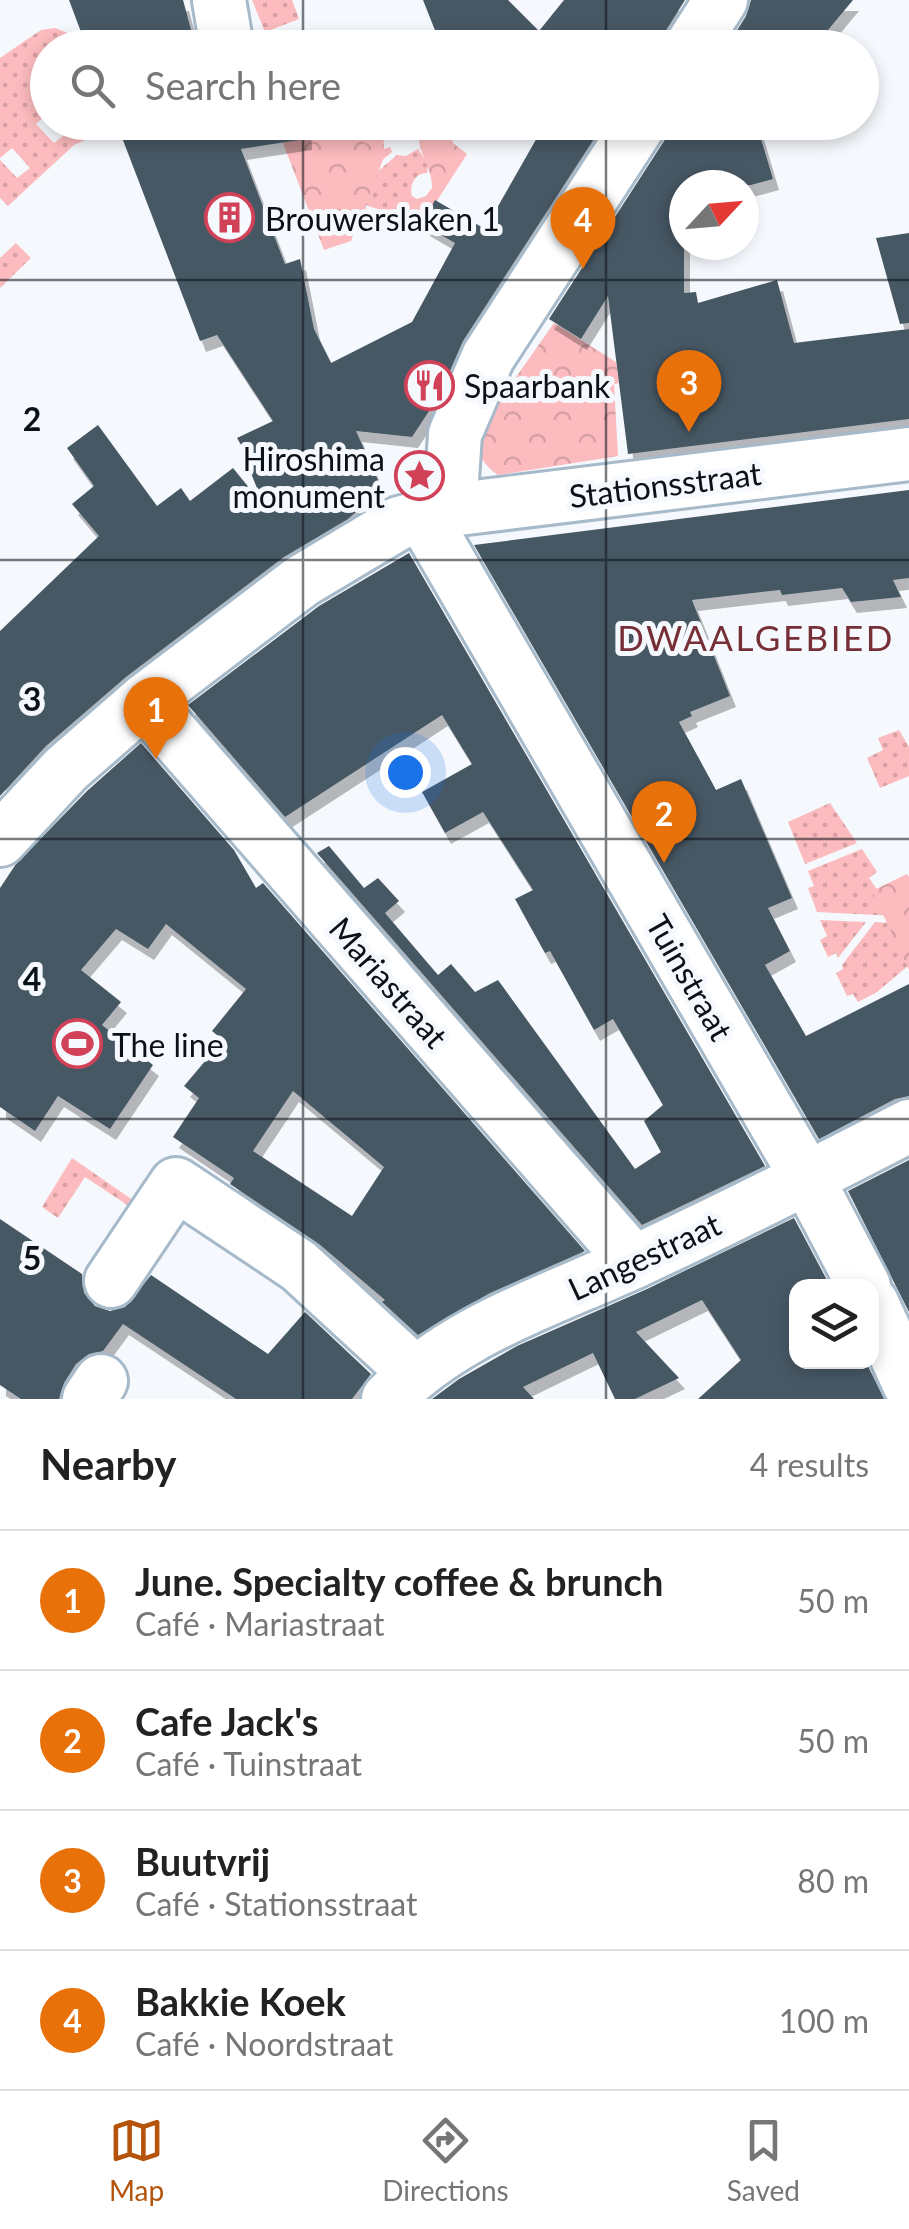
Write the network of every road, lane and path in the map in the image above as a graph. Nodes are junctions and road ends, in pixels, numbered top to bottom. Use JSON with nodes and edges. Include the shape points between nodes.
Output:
{"nodes":[{"id":1,"x":219,"y":0,"type":"edge"},
{"id":2,"x":721,"y":0,"type":"edge"},
{"id":3,"x":225,"y":30,"type":"edge"},
{"id":4,"x":702,"y":30,"type":"edge"},
{"id":5,"x":629,"y":140,"type":"edge"},
{"id":6,"x":909,"y":454,"type":"edge"},
{"id":7,"x":436,"y":512,"type":"junction"},
{"id":8,"x":144,"y":701,"type":"junction"},
{"id":9,"x":0,"y":840,"type":"edge"},
{"id":10,"x":909,"y":1126,"type":"edge"},
{"id":11,"x":807,"y":1178,"type":"junction"},
{"id":12,"x":634,"y":1262,"type":"junction"},
{"id":13,"x":860,"y":1279,"type":"edge"},
{"id":14,"x":111,"y":1281,"type":"dead end"},
{"id":15,"x":879,"y":1318,"type":"edge"},
{"id":16,"x":909,"y":1384,"type":"edge"},
{"id":17,"x":401,"y":1385,"type":"edge"}],
"edges":[{"from":1,"to":3,"type":"street"},
{"from":2,"to":4,"type":"street"},
{"from":5,"to":7,"type":"street","via":[[488,358],[454,434]]},
{"from":6,"to":7,"type":"street","name":"Stationsstraat"},
{"from":7,"to":8,"type":"street","name":"Stationsstraat","via":[[377,534],[302,581]]},
{"from":7,"to":11,"type":"street","name":"Tuinstraat"},
{"from":8,"to":9,"type":"street","name":"Stationsstraat","via":[[66,768]]},
{"from":8,"to":12,"type":"street","name":"Mariastraat"},
{"from":10,"to":11,"type":"street","name":"Langestraat"},
{"from":11,"to":12,"type":"street","name":"Langestraat"},
{"from":11,"to":13,"type":"street","name":"Tuinstraat"},
{"from":12,"to":17,"type":"street","name":"Langestraat","via":[[486,1328]]},
{"from":14,"to":17,"type":"street","via":[[176,1184],[300,1266]]},
{"from":15,"to":16,"type":"street"}]}
